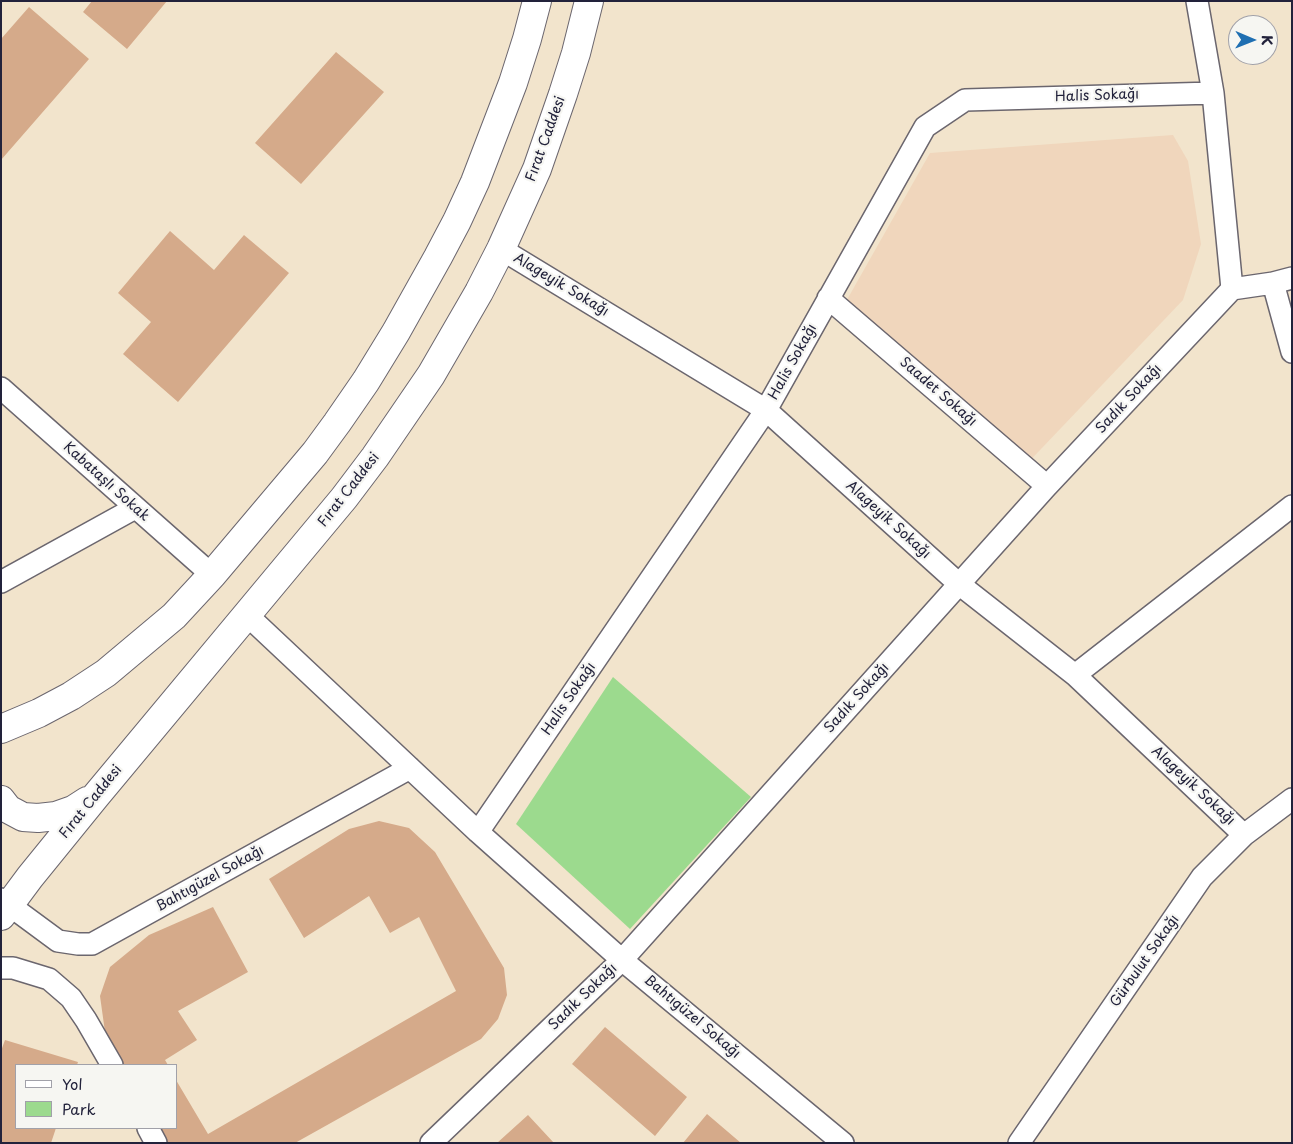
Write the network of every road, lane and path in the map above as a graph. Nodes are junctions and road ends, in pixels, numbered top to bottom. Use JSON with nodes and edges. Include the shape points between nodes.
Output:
{"nodes":[{"id":1,"x":537,"y":1,"type":"edge"},
{"id":2,"x":589,"y":1,"type":"edge"},
{"id":3,"x":1197,"y":1,"type":"edge"},
{"id":4,"x":1213,"y":93,"type":"junction"},
{"id":5,"x":501,"y":249,"type":"junction"},
{"id":6,"x":1282,"y":280,"type":"edge"},
{"id":7,"x":1232,"y":289,"type":"junction"},
{"id":8,"x":828,"y":298,"type":"junction"},
{"id":9,"x":1292,"y":352,"type":"edge"},
{"id":10,"x":1,"y":388,"type":"edge"},
{"id":11,"x":766,"y":410,"type":"junction"},
{"id":12,"x":1047,"y":486,"type":"junction"},
{"id":13,"x":1292,"y":506,"type":"edge"},
{"id":14,"x":135,"y":508,"type":"junction"},
{"id":15,"x":212,"y":576,"type":"junction"},
{"id":16,"x":1,"y":582,"type":"edge"},
{"id":17,"x":959,"y":584,"type":"junction"},
{"id":18,"x":247,"y":615,"type":"junction"},
{"id":19,"x":1075,"y":675,"type":"junction"},
{"id":20,"x":39,"y":713,"type":"junction"},
{"id":21,"x":1,"y":729,"type":"edge"},
{"id":22,"x":1,"y":751,"type":"edge"},
{"id":23,"x":410,"y":768,"type":"junction"},
{"id":24,"x":95,"y":797,"type":"junction"},
{"id":25,"x":1292,"y":799,"type":"edge"},
{"id":26,"x":1,"y":800,"type":"edge"},
{"id":27,"x":478,"y":832,"type":"junction"},
{"id":28,"x":1244,"y":835,"type":"junction"},
{"id":29,"x":4,"y":907,"type":"edge"},
{"id":30,"x":622,"y":960,"type":"junction"},
{"id":31,"x":1,"y":968,"type":"edge"},
{"id":32,"x":111,"y":1064,"type":"edge"},
{"id":33,"x":149,"y":1129,"type":"edge"},
{"id":34,"x":156,"y":1143,"type":"edge"},
{"id":35,"x":431,"y":1143,"type":"edge"},
{"id":36,"x":843,"y":1143,"type":"edge"},
{"id":37,"x":1019,"y":1143,"type":"edge"}],
"edges":[{"from":1,"to":15,"type":"main road","via":[[513,83],[475,182],[418,294],[337,423]]},
{"from":2,"to":5,"type":"main road","name":"Fırat Caddesi","via":[[550,133]]},
{"from":3,"to":4,"type":"street"},
{"from":4,"to":7,"type":"street"},
{"from":4,"to":8,"type":"street","name":"Halis Sokağı","via":[[964,100],[925,127]]},
{"from":5,"to":11,"type":"street","name":"Alageyik Sokağı"},
{"from":5,"to":18,"type":"main road","name":"Fırat Caddesi","via":[[455,334],[397,426],[344,498]]},
{"from":6,"to":7,"type":"street"},
{"from":6,"to":9,"type":"street"},
{"from":7,"to":12,"type":"street","name":"Sadık Sokağı"},
{"from":8,"to":11,"type":"street","name":"Halis Sokağı"},
{"from":8,"to":12,"type":"street","name":"Saadet Sokağı"},
{"from":10,"to":14,"type":"street","name":"Kabataşlı Sokak"},
{"from":11,"to":17,"type":"street","name":"Alageyik Sokağı"},
{"from":11,"to":27,"type":"street","name":"Halis Sokağı"},
{"from":12,"to":17,"type":"street","name":"Sadık Sokağı"},
{"from":13,"to":19,"type":"street"},
{"from":14,"to":15,"type":"street","name":"Kabataşlı Sokak"},
{"from":14,"to":16,"type":"street"},
{"from":15,"to":20,"type":"main road","via":[[174,616],[106,673]]},
{"from":17,"to":19,"type":"street","name":"Alageyik Sokağı"},
{"from":17,"to":30,"type":"street","name":"Sadık Sokağı"},
{"from":18,"to":23,"type":"street","name":"Bahtıgüzel Sokağı"},
{"from":18,"to":24,"type":"main road","name":"Fırat Caddesi"},
{"from":19,"to":28,"type":"street","name":"Alageyik Sokağı"},
{"from":20,"to":21,"type":"main road"},
{"from":20,"to":22,"type":"main road"},
{"from":23,"to":27,"type":"street","name":"Bahtıgüzel Sokağı"},
{"from":23,"to":29,"type":"street","name":"Bahtıgüzel Sokağı","via":[[92,944],[58,941]]},
{"from":24,"to":26,"type":"main road","via":[[73,810],[38,818],[23,817],[8,809]]},
{"from":24,"to":29,"type":"main road","name":"Fırat Caddesi"},
{"from":25,"to":28,"type":"street","name":"Gürbulut Sokağı"},
{"from":27,"to":30,"type":"street","name":"Bahtıgüzel Sokağı"},
{"from":28,"to":37,"type":"street","name":"Gürbulut Sokağı","via":[[1202,877]]},
{"from":30,"to":35,"type":"street","name":"Sadık Sokağı"},
{"from":30,"to":36,"type":"street","name":"Bahtıgüzel Sokağı"},
{"from":31,"to":32,"type":"street","via":[[13,968],[49,979],[71,998]]},
{"from":33,"to":34,"type":"street"}]}
